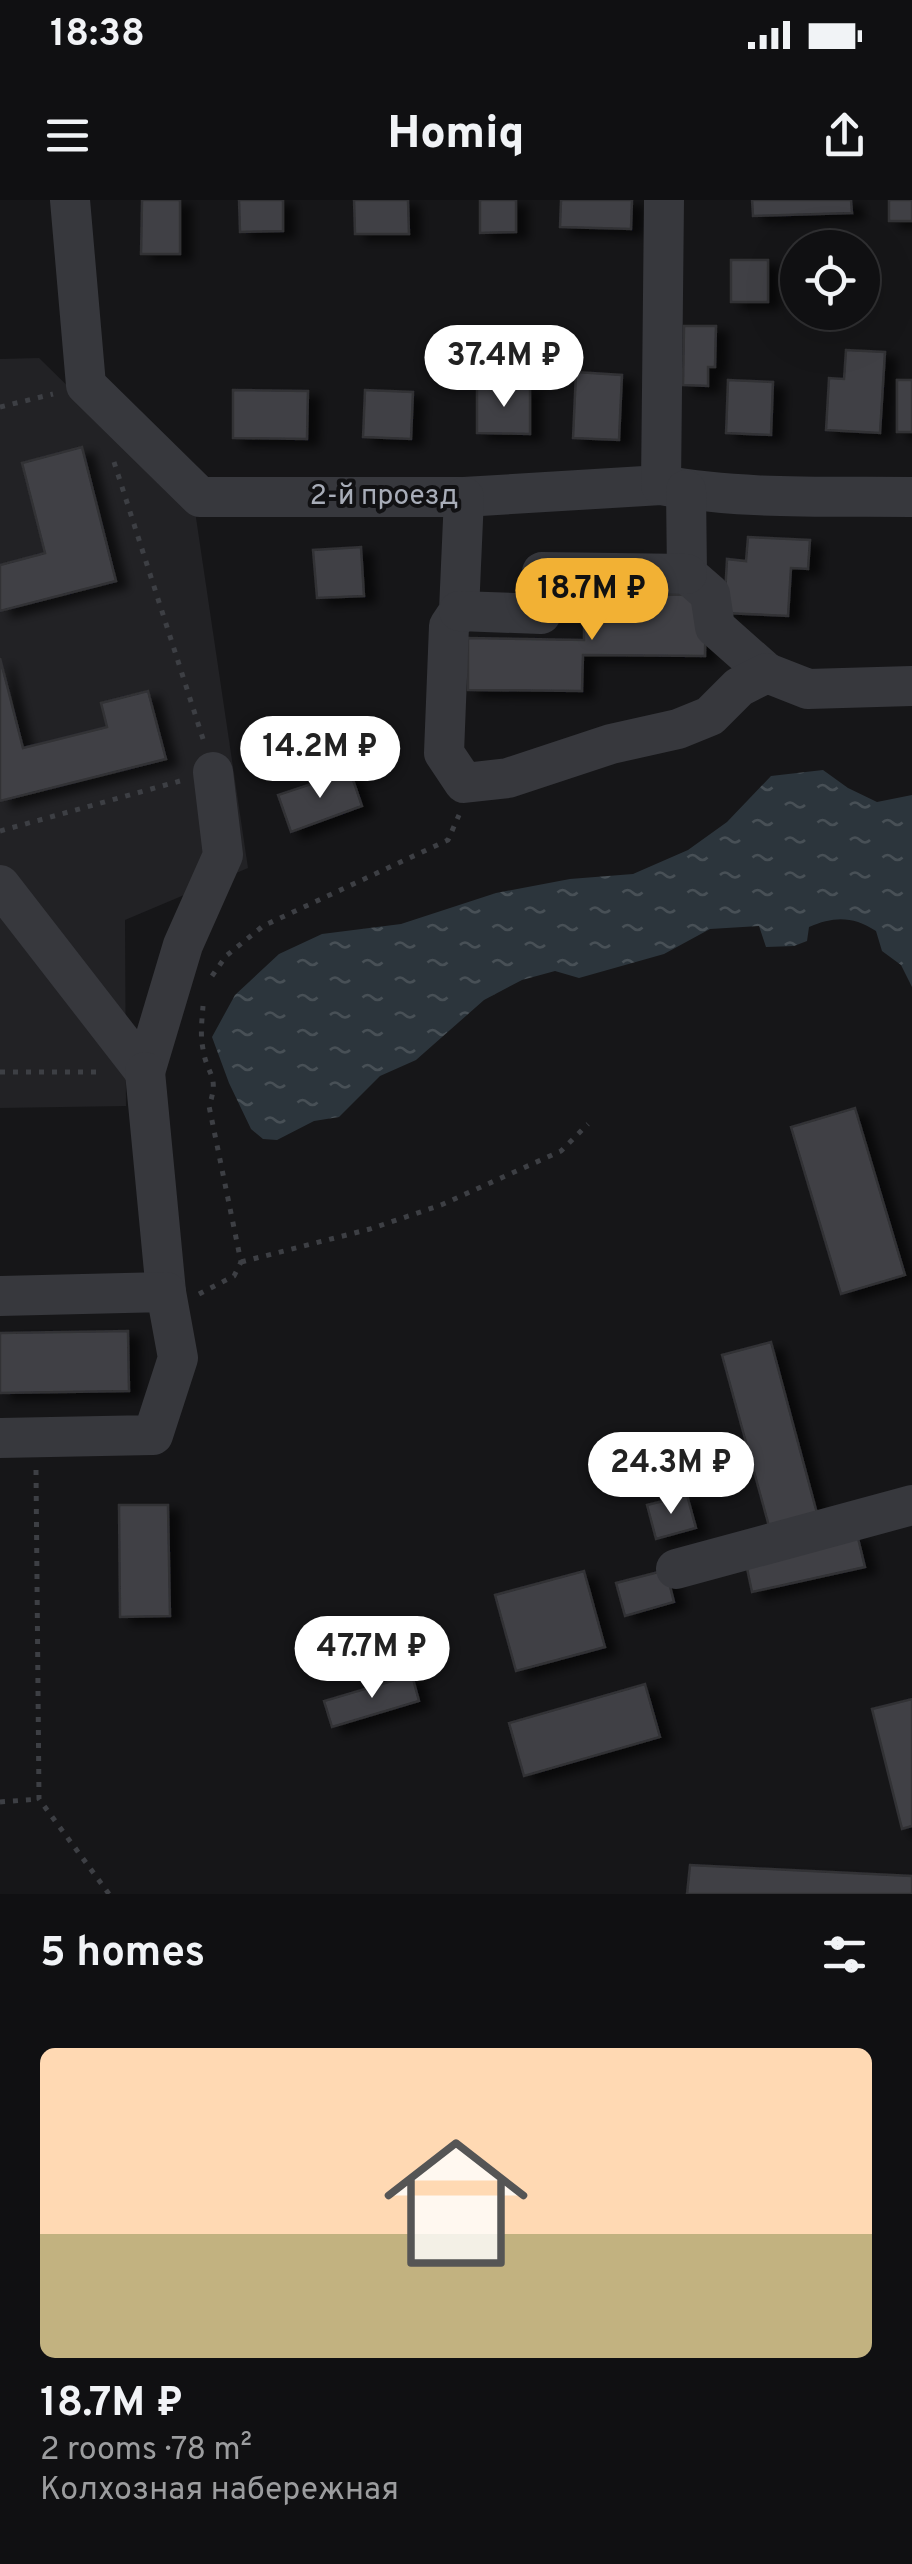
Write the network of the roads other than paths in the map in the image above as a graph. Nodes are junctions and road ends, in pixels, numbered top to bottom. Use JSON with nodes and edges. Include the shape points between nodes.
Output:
{"nodes":[{"id":1,"x":70,"y":200,"type":"edge"},
{"id":2,"x":664,"y":200,"type":"edge"},
{"id":3,"x":673,"y":488,"type":"junction"},
{"id":4,"x":464,"y":497,"type":"junction"},
{"id":5,"x":912,"y":497,"type":"edge"},
{"id":6,"x":687,"y":574,"type":"junction"},
{"id":7,"x":459,"y":611,"type":"junction"},
{"id":8,"x":766,"y":673,"type":"junction"},
{"id":9,"x":912,"y":686,"type":"edge"},
{"id":10,"x":213,"y":772,"type":"road end"},
{"id":11,"x":0,"y":885,"type":"edge"},
{"id":12,"x":145,"y":1072,"type":"junction"},
{"id":13,"x":0,"y":1296,"type":"edge"},
{"id":14,"x":168,"y":1297,"type":"junction"},
{"id":15,"x":18,"y":1437,"type":"edge"},
{"id":16,"x":912,"y":1505,"type":"edge"},
{"id":17,"x":676,"y":1569,"type":"dead end"}],
"edges":[{"from":1,"to":4,"type":"street","name":"2-й проезд","via":[[86,385],[200,497]]},
{"from":2,"to":3,"type":"street"},
{"from":3,"to":4,"type":"street","name":"2-й проезд"},
{"from":3,"to":5,"type":"street","name":"2-й проезд"},
{"from":3,"to":6,"type":"street"},
{"from":4,"to":7,"type":"street"},
{"from":6,"to":7,"type":"street","via":[[542,572],[540,614]]},
{"from":6,"to":8,"type":"street","via":[[710,594],[715,627]]},
{"from":7,"to":8,"type":"street","via":[[449,626],[444,753],[464,782],[508,778],[678,729],[710,716],[739,687]]},
{"from":8,"to":9,"type":"street","via":[[808,689]]},
{"from":10,"to":12,"type":"street","via":[[222,856],[183,945]]},
{"from":11,"to":12,"type":"street"},
{"from":12,"to":14,"type":"street"},
{"from":13,"to":14,"type":"street"},
{"from":14,"to":15,"type":"street","via":[[178,1358],[153,1434]]},
{"from":16,"to":17,"type":"street"}]}
